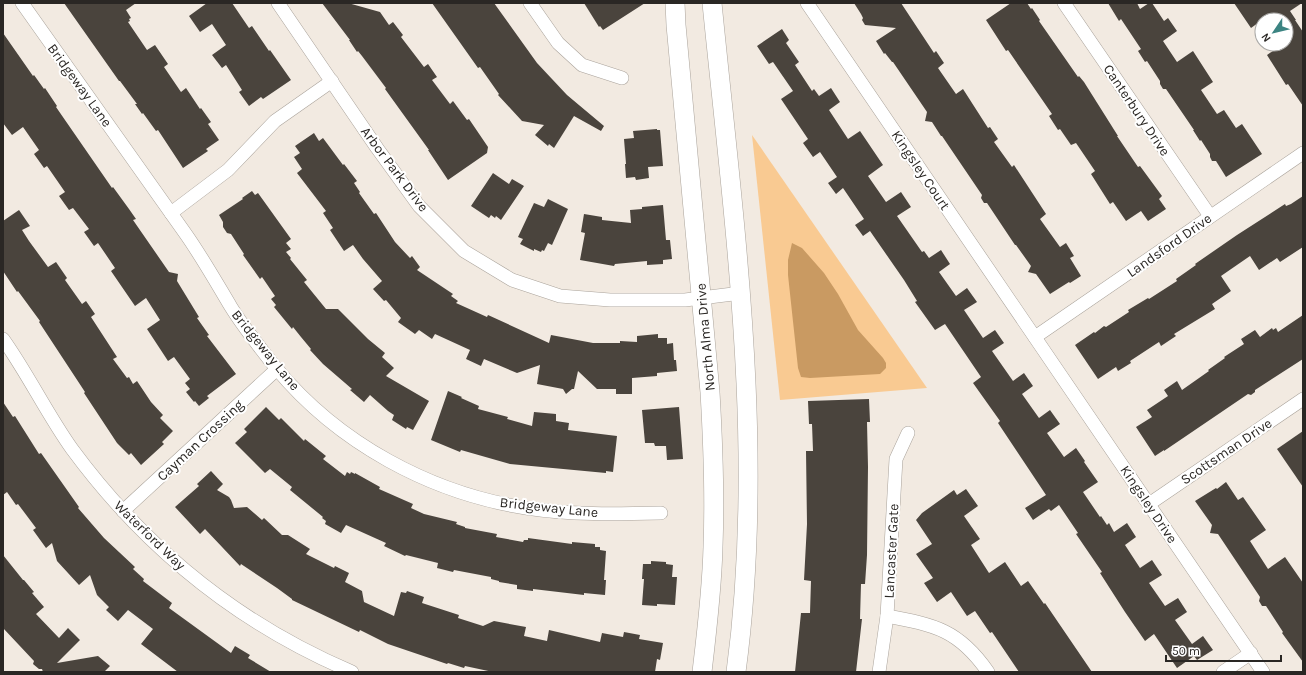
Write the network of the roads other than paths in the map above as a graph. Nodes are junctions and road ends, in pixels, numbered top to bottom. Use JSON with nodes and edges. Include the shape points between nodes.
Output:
{"nodes":[{"id":1,"x":22,"y":3,"type":"edge"},
{"id":2,"x":278,"y":3,"type":"edge"},
{"id":3,"x":530,"y":3,"type":"edge"},
{"id":4,"x":675,"y":3,"type":"edge"},
{"id":5,"x":712,"y":3,"type":"edge"},
{"id":6,"x":807,"y":3,"type":"edge"},
{"id":7,"x":1064,"y":3,"type":"edge"},
{"id":8,"x":622,"y":78,"type":"dead end"},
{"id":9,"x":332,"y":81,"type":"junction"},
{"id":10,"x":1303,"y":153,"type":"edge"},
{"id":11,"x":172,"y":213,"type":"junction"},
{"id":12,"x":1210,"y":216,"type":"junction"},
{"id":13,"x":741,"y":293,"type":"junction"},
{"id":14,"x":702,"y":297,"type":"junction"},
{"id":15,"x":1035,"y":337,"type":"junction"},
{"id":16,"x":3,"y":339,"type":"edge"},
{"id":17,"x":277,"y":369,"type":"junction"},
{"id":18,"x":1303,"y":399,"type":"edge"},
{"id":19,"x":908,"y":433,"type":"dead end"},
{"id":20,"x":1149,"y":504,"type":"junction"},
{"id":21,"x":123,"y":511,"type":"junction"},
{"id":22,"x":661,"y":513,"type":"dead end"},
{"id":23,"x":887,"y":616,"type":"junction"},
{"id":24,"x":1250,"y":653,"type":"junction"},
{"id":25,"x":352,"y":672,"type":"edge"},
{"id":26,"x":702,"y":672,"type":"edge"},
{"id":27,"x":736,"y":672,"type":"edge"},
{"id":28,"x":879,"y":672,"type":"edge"},
{"id":29,"x":988,"y":672,"type":"edge"},
{"id":30,"x":1224,"y":672,"type":"edge"},
{"id":31,"x":1263,"y":672,"type":"edge"}],
"edges":[{"from":1,"to":11,"type":"street","name":"Bridgeway Lane"},
{"from":2,"to":9,"type":"street","name":"Arbor Park Drive"},
{"from":3,"to":8,"type":"street","via":[[558,43],[582,65]]},
{"from":4,"to":14,"type":"main road","name":"North Alma Drive"},
{"from":5,"to":13,"type":"main road"},
{"from":6,"to":15,"type":"street","name":"Kingsley Court"},
{"from":7,"to":12,"type":"street","name":"Canterbury Drive"},
{"from":9,"to":11,"type":"street","via":[[275,121],[228,170]]},
{"from":9,"to":14,"type":"street","name":"Arbor Park Drive","via":[[419,206],[464,251],[512,280],[560,296],[610,300],[684,300]]},
{"from":10,"to":12,"type":"street","name":"Landsford Drive"},
{"from":11,"to":17,"type":"street","name":"Bridgeway Lane","via":[[231,308]]},
{"from":12,"to":15,"type":"street","name":"Landsford Drive"},
{"from":13,"to":14,"type":"street","name":"Arbor Park Drive"},
{"from":13,"to":27,"type":"main road","via":[[749,492],[744,601]]},
{"from":14,"to":26,"type":"main road","name":"North Alma Drive","via":[[710,392],[714,495],[710,599]]},
{"from":15,"to":20,"type":"street","name":"Kingsley Drive"},
{"from":16,"to":21,"type":"street","name":"Waterford Way","via":[[72,448]]},
{"from":17,"to":21,"type":"street","name":"Cayman Crossing"},
{"from":17,"to":22,"type":"street","name":"Bridgeway Lane","via":[[337,427],[365,447],[446,488],[526,508],[607,514]]},
{"from":18,"to":20,"type":"street","name":"Scottsman Drive"},
{"from":19,"to":23,"type":"street","name":"Lancaster Gate","via":[[896,459]]},
{"from":20,"to":24,"type":"street","name":"Kingsley Drive"},
{"from":21,"to":25,"type":"street","name":"Waterford Way","via":[[191,576],[238,610],[281,637]]},
{"from":23,"to":28,"type":"street","name":"Lancaster Gate"},
{"from":23,"to":29,"type":"street","via":[[918,622],[944,631],[969,648]]},
{"from":24,"to":30,"type":"street"},
{"from":24,"to":31,"type":"street","name":"Kingsley Drive"}]}
